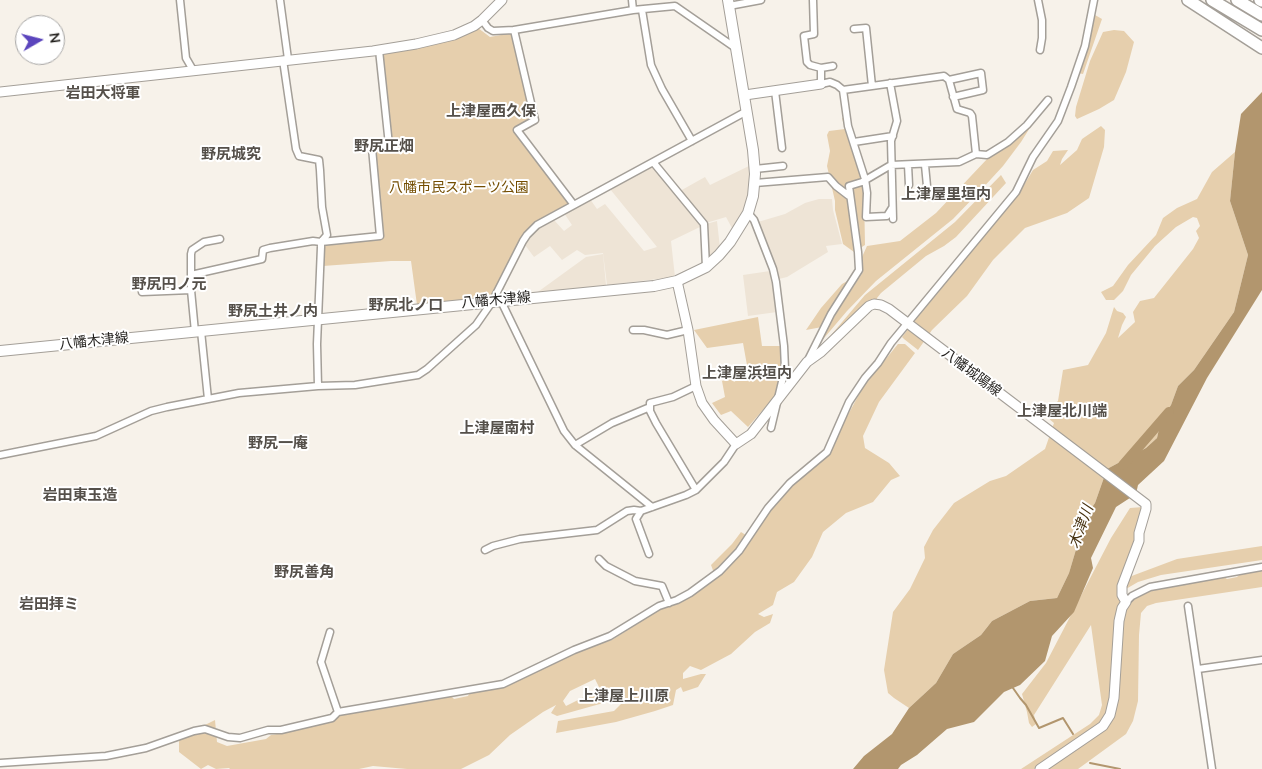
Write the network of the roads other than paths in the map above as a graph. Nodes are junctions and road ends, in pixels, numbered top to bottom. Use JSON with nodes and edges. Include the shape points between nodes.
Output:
{"nodes":[{"id":1,"x":180,"y":0,"type":"edge"},
{"id":2,"x":280,"y":0,"type":"edge"},
{"id":3,"x":502,"y":0,"type":"edge"},
{"id":4,"x":632,"y":0,"type":"edge"},
{"id":5,"x":761,"y":0,"type":"edge"},
{"id":6,"x":812,"y":0,"type":"edge"},
{"id":7,"x":1038,"y":0,"type":"edge"},
{"id":8,"x":1094,"y":0,"type":"edge"},
{"id":9,"x":1188,"y":0,"type":"edge"},
{"id":10,"x":1212,"y":0,"type":"edge"},
{"id":11,"x":1237,"y":0,"type":"edge"},
{"id":12,"x":728,"y":3,"type":"edge"},
{"id":13,"x":633,"y":10,"type":"junction"},
{"id":14,"x":642,"y":10,"type":"junction"},
{"id":15,"x":1262,"y":15,"type":"edge"},
{"id":16,"x":482,"y":20,"type":"junction"},
{"id":17,"x":854,"y":29,"type":"dead end"},
{"id":18,"x":514,"y":30,"type":"junction"},
{"id":19,"x":1262,"y":30,"type":"edge"},
{"id":20,"x":1262,"y":48,"type":"edge"},
{"id":21,"x":736,"y":49,"type":"junction"},
{"id":22,"x":379,"y":50,"type":"junction"},
{"id":23,"x":1040,"y":50,"type":"dead end"},
{"id":24,"x":286,"y":60,"type":"junction"},
{"id":25,"x":833,"y":66,"type":"dead end"},
{"id":26,"x":820,"y":68,"type":"junction"},
{"id":27,"x":193,"y":70,"type":"junction"},
{"id":28,"x":949,"y":80,"type":"junction"},
{"id":29,"x":890,"y":83,"type":"junction"},
{"id":30,"x":821,"y":84,"type":"junction"},
{"id":31,"x":872,"y":86,"type":"junction"},
{"id":32,"x":843,"y":90,"type":"junction"},
{"id":33,"x":775,"y":91,"type":"junction"},
{"id":34,"x":0,"y":92,"type":"edge"},
{"id":35,"x":745,"y":94,"type":"junction"},
{"id":36,"x":953,"y":97,"type":"junction"},
{"id":37,"x":1048,"y":100,"type":"dead end"},
{"id":38,"x":747,"y":111,"type":"junction"},
{"id":39,"x":893,"y":136,"type":"junction"},
{"id":40,"x":692,"y":140,"type":"junction"},
{"id":41,"x":854,"y":142,"type":"junction"},
{"id":42,"x":782,"y":148,"type":"dead end"},
{"id":43,"x":976,"y":154,"type":"junction"},
{"id":44,"x":653,"y":162,"type":"junction"},
{"id":45,"x":891,"y":165,"type":"junction"},
{"id":46,"x":908,"y":165,"type":"junction"},
{"id":47,"x":925,"y":165,"type":"junction"},
{"id":48,"x":783,"y":166,"type":"dead end"},
{"id":49,"x":755,"y":169,"type":"junction"},
{"id":50,"x":865,"y":179,"type":"junction"},
{"id":51,"x":755,"y":183,"type":"junction"},
{"id":52,"x":909,"y":185,"type":"dead end"},
{"id":53,"x":927,"y":186,"type":"dead end"},
{"id":54,"x":850,"y":196,"type":"junction"},
{"id":55,"x":574,"y":205,"type":"junction"},
{"id":56,"x":892,"y":208,"type":"junction"},
{"id":57,"x":748,"y":213,"type":"junction"},
{"id":58,"x":893,"y":219,"type":"dead end"},
{"id":59,"x":220,"y":239,"type":"dead end"},
{"id":60,"x":321,"y":242,"type":"junction"},
{"id":61,"x":706,"y":266,"type":"junction"},
{"id":62,"x":191,"y":275,"type":"junction"},
{"id":63,"x":677,"y":281,"type":"junction"},
{"id":64,"x":191,"y":290,"type":"junction"},
{"id":65,"x":142,"y":292,"type":"dead end"},
{"id":66,"x":497,"y":302,"type":"junction"},
{"id":67,"x":318,"y":319,"type":"junction"},
{"id":68,"x":908,"y":325,"type":"junction"},
{"id":69,"x":633,"y":330,"type":"dead end"},
{"id":70,"x":688,"y":330,"type":"junction"},
{"id":71,"x":198,"y":331,"type":"junction"},
{"id":72,"x":0,"y":351,"type":"edge"},
{"id":73,"x":807,"y":362,"type":"junction"},
{"id":74,"x":318,"y":386,"type":"junction"},
{"id":75,"x":696,"y":386,"type":"junction"},
{"id":76,"x":779,"y":396,"type":"junction"},
{"id":77,"x":208,"y":400,"type":"junction"},
{"id":78,"x":650,"y":407,"type":"junction"},
{"id":79,"x":771,"y":428,"type":"dead end"},
{"id":80,"x":736,"y":444,"type":"junction"},
{"id":81,"x":575,"y":445,"type":"junction"},
{"id":82,"x":0,"y":455,"type":"edge"},
{"id":83,"x":696,"y":490,"type":"junction"},
{"id":84,"x":652,"y":507,"type":"junction"},
{"id":85,"x":641,"y":511,"type":"junction"},
{"id":86,"x":485,"y":550,"type":"dead end"},
{"id":87,"x":649,"y":554,"type":"dead end"},
{"id":88,"x":599,"y":559,"type":"dead end"},
{"id":89,"x":1262,"y":567,"type":"edge"},
{"id":90,"x":1126,"y":602,"type":"junction"},
{"id":91,"x":669,"y":603,"type":"junction"},
{"id":92,"x":1188,"y":606,"type":"dead end"},
{"id":93,"x":330,"y":632,"type":"dead end"},
{"id":94,"x":1262,"y":660,"type":"edge"},
{"id":95,"x":1198,"y":669,"type":"junction"},
{"id":96,"x":338,"y":712,"type":"junction"},
{"id":97,"x":0,"y":763,"type":"edge"},
{"id":98,"x":1040,"y":769,"type":"edge"},
{"id":99,"x":1212,"y":769,"type":"edge"}],
"edges":[{"from":1,"to":27,"type":"street","via":[[186,58]]},
{"from":2,"to":24,"type":"street"},
{"from":3,"to":16,"type":"main road"},
{"from":4,"to":13,"type":"street"},
{"from":5,"to":12,"type":"street"},
{"from":6,"to":26,"type":"street","via":[[814,34],[804,36],[807,62]]},
{"from":7,"to":23,"type":"street","via":[[1042,20]]},
{"from":8,"to":68,"type":"street","via":[[1085,46],[1058,120],[1033,157],[1016,192]]},
{"from":9,"to":20,"type":"highway"},
{"from":10,"to":19,"type":"highway"},
{"from":11,"to":15,"type":"highway"},
{"from":12,"to":21,"type":"main road","name":"八幡木津線"},
{"from":13,"to":14,"type":"street"},
{"from":13,"to":18,"type":"street"},
{"from":14,"to":21,"type":"street","via":[[674,6]]},
{"from":14,"to":40,"type":"street","via":[[651,65]]},
{"from":16,"to":18,"type":"street","via":[[493,31]]},
{"from":16,"to":22,"type":"main road","via":[[454,35]]},
{"from":17,"to":31,"type":"street","via":[[866,28]]},
{"from":18,"to":55,"type":"street","via":[[535,120],[517,130]]},
{"from":21,"to":35,"type":"main road","name":"八幡木津線"},
{"from":22,"to":24,"type":"main road"},
{"from":22,"to":60,"type":"street","via":[[390,144],[372,148],[380,236]]},
{"from":24,"to":27,"type":"main road"},
{"from":24,"to":60,"type":"street","via":[[296,149],[299,156],[319,160],[327,235]]},
{"from":25,"to":26,"type":"street"},
{"from":26,"to":30,"type":"street"},
{"from":27,"to":34,"type":"main road"},
{"from":28,"to":29,"type":"street","via":[[944,76]]},
{"from":28,"to":36,"type":"street"},
{"from":28,"to":36,"type":"street","via":[[981,73],[983,90]]},
{"from":29,"to":31,"type":"street"},
{"from":29,"to":39,"type":"street","via":[[898,121]]},
{"from":30,"to":32,"type":"street","via":[[830,82]]},
{"from":30,"to":33,"type":"main road"},
{"from":31,"to":32,"type":"street"},
{"from":32,"to":41,"type":"street"},
{"from":33,"to":35,"type":"main road"},
{"from":33,"to":42,"type":"street"},
{"from":35,"to":38,"type":"main road","name":"八幡木津線"},
{"from":36,"to":43,"type":"street","via":[[957,109],[972,116]]},
{"from":37,"to":43,"type":"street","via":[[1008,142],[987,156]]},
{"from":38,"to":40,"type":"street"},
{"from":38,"to":49,"type":"main road","name":"八幡木津線"},
{"from":39,"to":41,"type":"street"},
{"from":39,"to":45,"type":"street"},
{"from":40,"to":44,"type":"street"},
{"from":41,"to":50,"type":"street"},
{"from":43,"to":47,"type":"street","via":[[959,162]]},
{"from":44,"to":55,"type":"street"},
{"from":44,"to":61,"type":"street","via":[[704,224]]},
{"from":45,"to":46,"type":"street"},
{"from":45,"to":50,"type":"street"},
{"from":45,"to":56,"type":"street"},
{"from":46,"to":47,"type":"street"},
{"from":46,"to":52,"type":"street"},
{"from":47,"to":53,"type":"street"},
{"from":48,"to":49,"type":"street"},
{"from":49,"to":51,"type":"main road","name":"八幡木津線"},
{"from":50,"to":54,"type":"street","via":[[849,186]]},
{"from":50,"to":56,"type":"street","via":[[866,217],[887,216]]},
{"from":51,"to":54,"type":"street","via":[[828,177]]},
{"from":51,"to":57,"type":"main road","name":"八幡木津線"},
{"from":54,"to":73,"type":"street","via":[[859,270],[831,314]]},
{"from":55,"to":66,"type":"street","via":[[537,225],[527,235]]},
{"from":56,"to":58,"type":"street"},
{"from":57,"to":61,"type":"main road","name":"八幡木津線","via":[[730,242]]},
{"from":57,"to":76,"type":"street","via":[[754,220],[776,282],[785,369]]},
{"from":59,"to":62,"type":"street","via":[[204,242],[192,250]]},
{"from":60,"to":62,"type":"street","via":[[270,248],[263,250],[262,259]]},
{"from":60,"to":67,"type":"street"},
{"from":61,"to":63,"type":"main road","name":"八幡木津線"},
{"from":62,"to":64,"type":"street"},
{"from":63,"to":66,"type":"main road","name":"八幡木津線"},
{"from":63,"to":70,"type":"main road"},
{"from":64,"to":65,"type":"street"},
{"from":64,"to":71,"type":"street"},
{"from":66,"to":67,"type":"main road","name":"八幡木津線"},
{"from":66,"to":74,"type":"street","via":[[476,325],[418,375],[355,385]]},
{"from":66,"to":81,"type":"street","via":[[564,431]]},
{"from":67,"to":71,"type":"main road","name":"八幡木津線"},
{"from":67,"to":74,"type":"street"},
{"from":68,"to":73,"type":"main road","name":"八幡城陽線","via":[[889,309],[874,304]]},
{"from":68,"to":90,"type":"main road","name":"八幡城陽線","via":[[1146,504],[1139,541],[1122,586]]},
{"from":68,"to":91,"type":"street","via":[[891,343],[849,402],[827,452],[790,483],[720,571],[690,593]]},
{"from":69,"to":70,"type":"street","via":[[667,335]]},
{"from":70,"to":75,"type":"main road"},
{"from":71,"to":72,"type":"main road","name":"八幡木津線"},
{"from":71,"to":77,"type":"street"},
{"from":73,"to":76,"type":"main road","name":"八幡城陽線"},
{"from":74,"to":77,"type":"street","via":[[239,393]]},
{"from":75,"to":78,"type":"street","via":[[650,403]]},
{"from":75,"to":80,"type":"main road","via":[[702,403]]},
{"from":76,"to":79,"type":"street"},
{"from":76,"to":80,"type":"main road","name":"八幡城陽線","via":[[751,434]]},
{"from":77,"to":82,"type":"street","via":[[167,406],[96,436]]},
{"from":78,"to":81,"type":"street","via":[[612,423]]},
{"from":78,"to":83,"type":"street","via":[[656,424]]},
{"from":80,"to":83,"type":"street","via":[[724,462]]},
{"from":81,"to":84,"type":"street"},
{"from":83,"to":84,"type":"street"},
{"from":84,"to":85,"type":"street"},
{"from":85,"to":86,"type":"street","via":[[627,511],[598,530],[520,539]]},
{"from":85,"to":87,"type":"street","via":[[636,519]]},
{"from":88,"to":91,"type":"street","via":[[606,566],[635,580],[662,586]]},
{"from":89,"to":90,"type":"street","via":[[1167,582],[1139,591]]},
{"from":90,"to":98,"type":"main road","name":"八幡城陽線","via":[[1119,620],[1110,715],[1103,726]]},
{"from":91,"to":96,"type":"street","via":[[610,636],[503,684]]},
{"from":92,"to":95,"type":"street"},
{"from":93,"to":96,"type":"street","via":[[321,662]]},
{"from":94,"to":95,"type":"street"},
{"from":95,"to":99,"type":"street"},
{"from":96,"to":97,"type":"street","via":[[332,718],[240,738],[228,738],[205,729],[146,748],[106,756]]}]}
